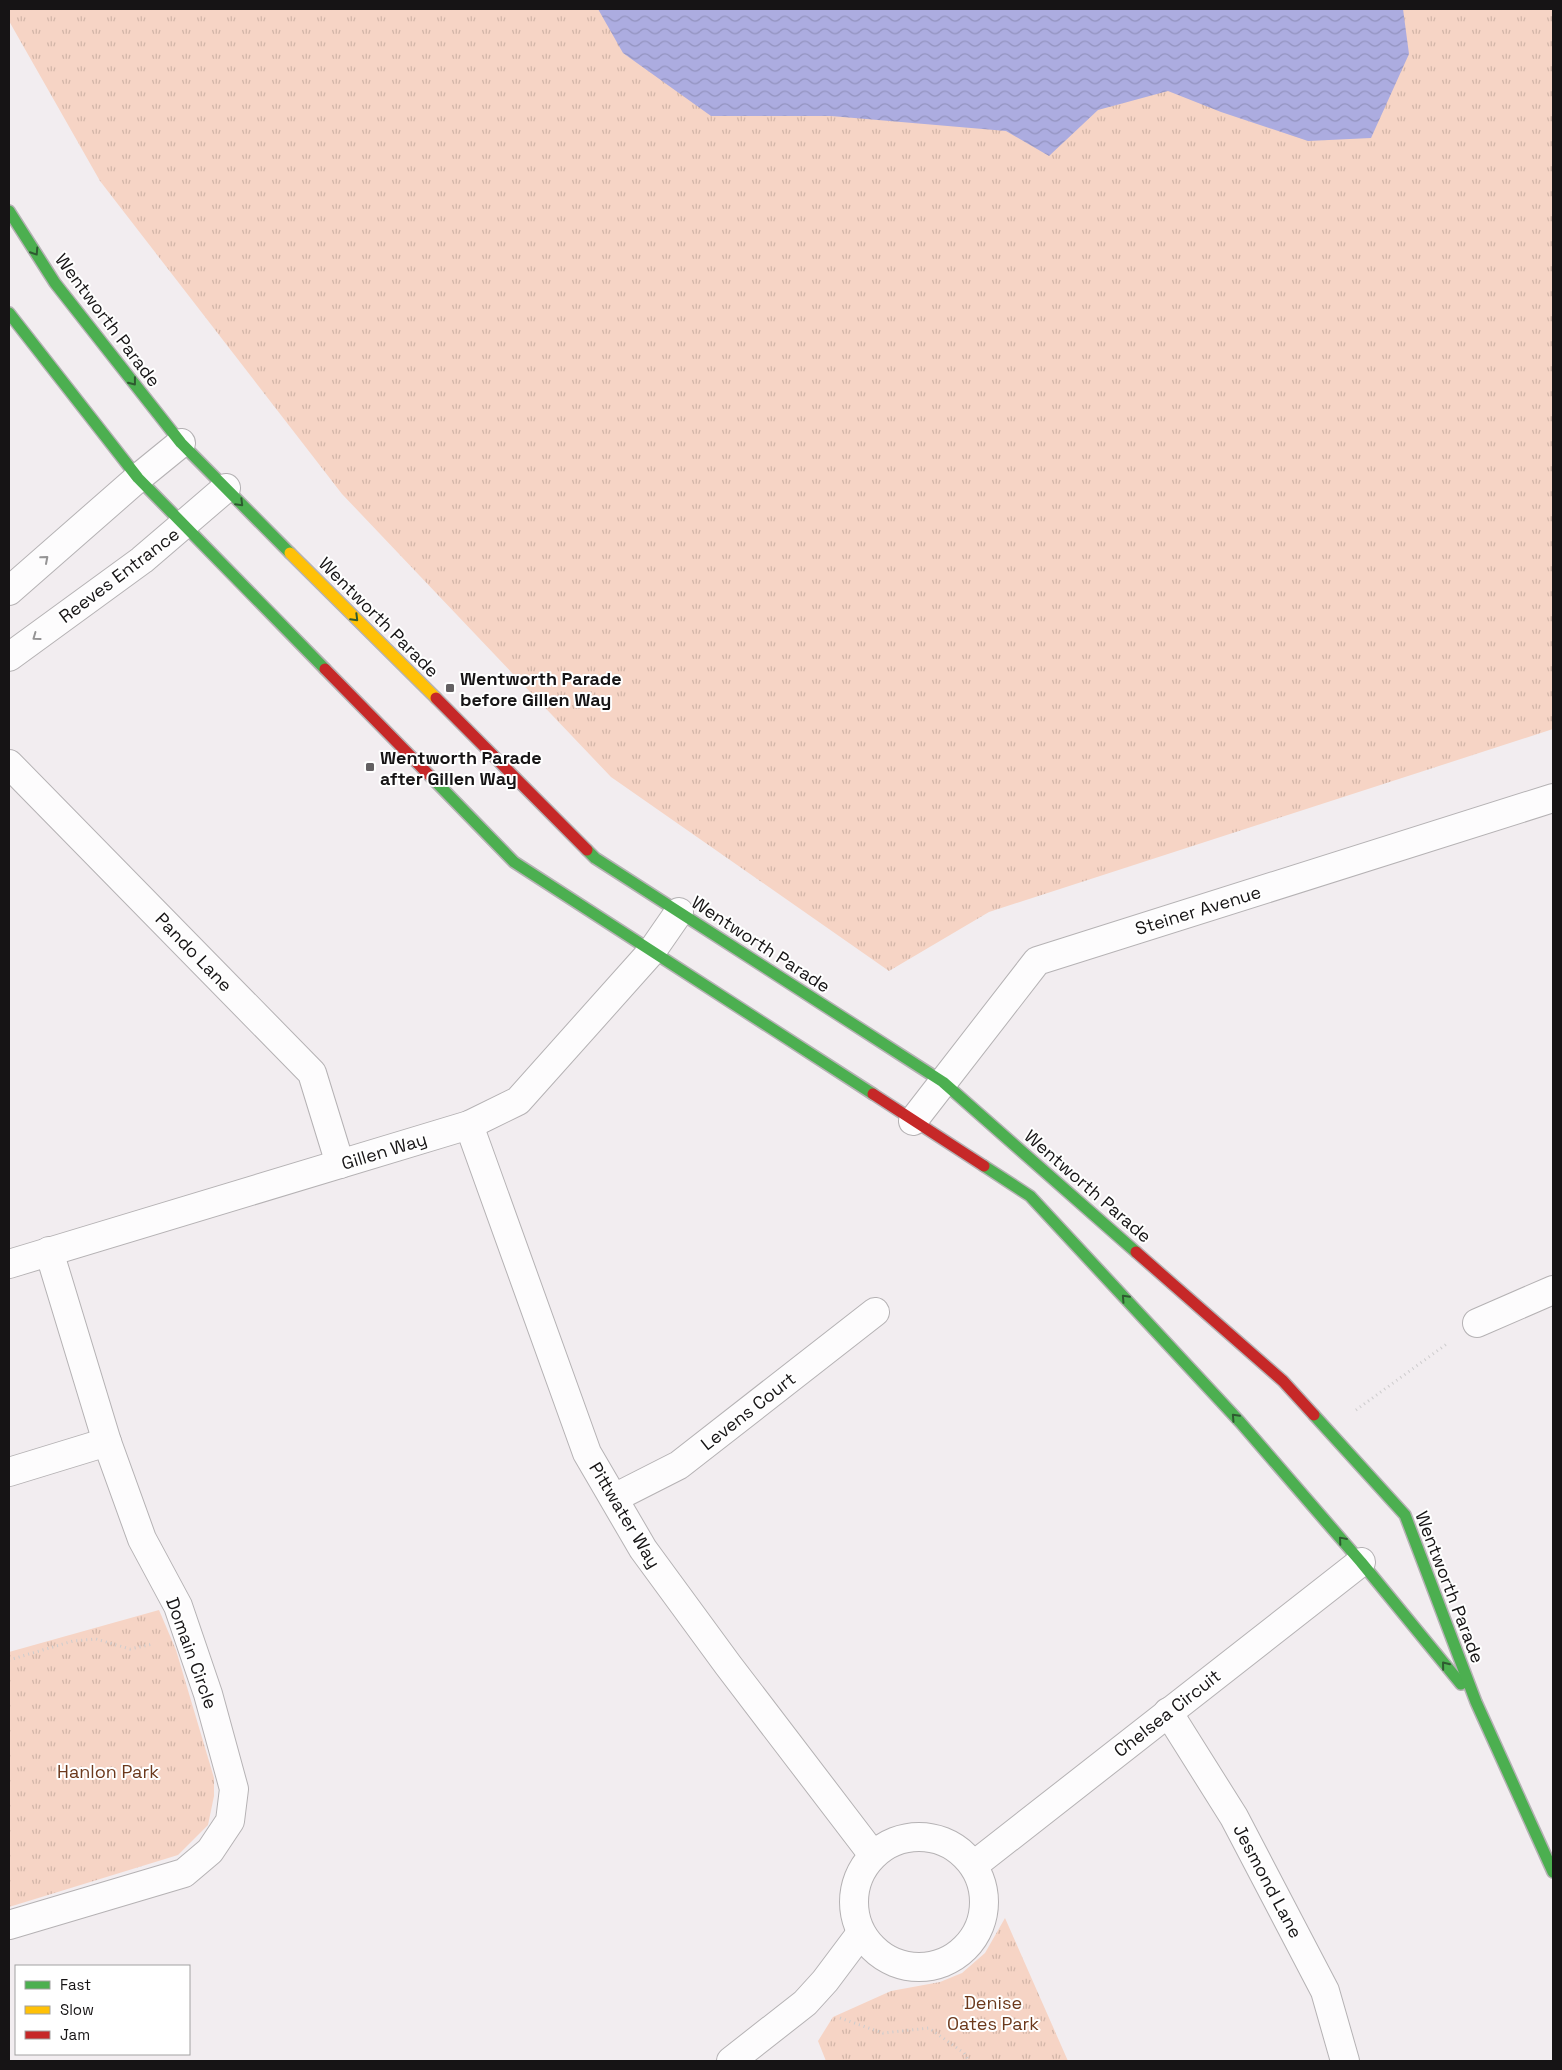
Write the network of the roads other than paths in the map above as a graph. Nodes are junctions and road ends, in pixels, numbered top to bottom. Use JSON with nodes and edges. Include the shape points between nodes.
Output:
{"nodes":[{"id":1,"x":9,"y":211,"type":"edge"},
{"id":2,"x":9,"y":313,"type":"edge"},
{"id":3,"x":181,"y":443,"type":"junction"},
{"id":4,"x":138,"y":478,"type":"junction"},
{"id":5,"x":226,"y":488,"type":"junction"},
{"id":6,"x":184,"y":526,"type":"junction"},
{"id":7,"x":9,"y":591,"type":"edge"},
{"id":8,"x":9,"y":657,"type":"edge"},
{"id":9,"x":9,"y":764,"type":"edge"},
{"id":10,"x":1553,"y":798,"type":"edge"},
{"id":11,"x":679,"y":912,"type":"junction"},
{"id":12,"x":652,"y":951,"type":"junction"},
{"id":13,"x":943,"y":1082,"type":"junction"},
{"id":14,"x":913,"y":1121,"type":"junction"},
{"id":15,"x":469,"y":1125,"type":"junction"},
{"id":16,"x":340,"y":1164,"type":"junction"},
{"id":17,"x":49,"y":1252,"type":"junction"},
{"id":18,"x":9,"y":1264,"type":"edge"},
{"id":19,"x":1553,"y":1290,"type":"edge"},
{"id":20,"x":874,"y":1312,"type":"dead end"},
{"id":21,"x":1477,"y":1323,"type":"road end"},
{"id":22,"x":107,"y":1442,"type":"junction"},
{"id":23,"x":9,"y":1472,"type":"edge"},
{"id":24,"x":614,"y":1498,"type":"junction"},
{"id":25,"x":1361,"y":1562,"type":"junction"},
{"id":26,"x":1476,"y":1702,"type":"junction"},
{"id":27,"x":1168,"y":1712,"type":"junction"},
{"id":28,"x":873,"y":1855,"type":"junction"},
{"id":29,"x":974,"y":1865,"type":"junction"},
{"id":30,"x":1553,"y":1872,"type":"edge"},
{"id":31,"x":9,"y":1925,"type":"edge"},
{"id":32,"x":861,"y":1933,"type":"junction"},
{"id":33,"x":731,"y":2061,"type":"edge"},
{"id":34,"x":1346,"y":2061,"type":"edge"}],
"edges":[{"from":1,"to":3,"type":"street","name":"Wentworth Parade","one_way":true,"via":[[55,283]]},
{"from":2,"to":4,"type":"street","name":"Wentworth Parade"},
{"from":3,"to":4,"type":"street"},
{"from":3,"to":5,"type":"street","name":"Wentworth Parade"},
{"from":4,"to":6,"type":"street","name":"Wentworth Parade"},
{"from":7,"to":4,"type":"street","one_way":true},
{"from":5,"to":6,"type":"street","name":"Reeves Entrance"},
{"from":5,"to":11,"type":"street","name":"Wentworth Parade","one_way":true,"via":[[595,858]]},
{"from":6,"to":8,"type":"street","name":"Reeves Entrance","one_way":true},
{"from":6,"to":12,"type":"street","name":"Wentworth Parade","via":[[514,862]]},
{"from":9,"to":16,"type":"street","name":"Pando Lane","via":[[312,1073]]},
{"from":10,"to":13,"type":"street","name":"Steiner Avenue","via":[[1037,961]]},
{"from":11,"to":12,"type":"street","name":"Gillen Way"},
{"from":11,"to":13,"type":"street","name":"Wentworth Parade"},
{"from":12,"to":14,"type":"street","name":"Wentworth Parade"},
{"from":12,"to":15,"type":"street","name":"Gillen Way","via":[[518,1101]]},
{"from":13,"to":14,"type":"street","name":"Steiner Avenue"},
{"from":13,"to":26,"type":"street","name":"Wentworth Parade","via":[[1283,1381],[1405,1515]]},
{"from":25,"to":14,"type":"street","name":"Wentworth Parade","one_way":true,"via":[[1240,1422],[1030,1196]]},
{"from":15,"to":16,"type":"street","name":"Gillen Way"},
{"from":15,"to":24,"type":"street","name":"Pittwater Way","via":[[587,1453]]},
{"from":16,"to":17,"type":"street","name":"Gillen Way"},
{"from":17,"to":18,"type":"street","name":"Gillen Way"},
{"from":17,"to":22,"type":"street","name":"Domain Circle"},
{"from":19,"to":21,"type":"street"},
{"from":20,"to":24,"type":"street","name":"Levens Court","via":[[678,1465]]},
{"from":22,"to":23,"type":"street"},
{"from":22,"to":31,"type":"street","name":"Domain Circle","via":[[142,1538],[178,1606],[208,1694],[234,1789],[230,1821],[210,1851],[184,1872]]},
{"from":24,"to":28,"type":"street","name":"Pittwater Way","via":[[648,1557]]},
{"from":26,"to":25,"type":"street","name":"Wentworth Parade","one_way":true},
{"from":25,"to":27,"type":"street","name":"Chelsea Circuit"},
{"from":26,"to":30,"type":"street","name":"Wentworth Parade"},
{"from":27,"to":29,"type":"street","name":"Chelsea Circuit"},
{"from":27,"to":34,"type":"street","name":"Jesmond Lane","via":[[1234,1817],[1325,1991]]},
{"from":28,"to":29,"type":"street","via":[[892,1842],[914,1837],[937,1839],[958,1848]]},
{"from":28,"to":32,"type":"street","via":[[863,1867],[855,1888],[854,1911]]},
{"from":29,"to":32,"type":"street","via":[[983,1886],[985,1909],[978,1931],[961,1952],[941,1964],[918,1968],[896,1963],[876,1952]]},
{"from":32,"to":33,"type":"street","via":[[805,2003]]}]}
